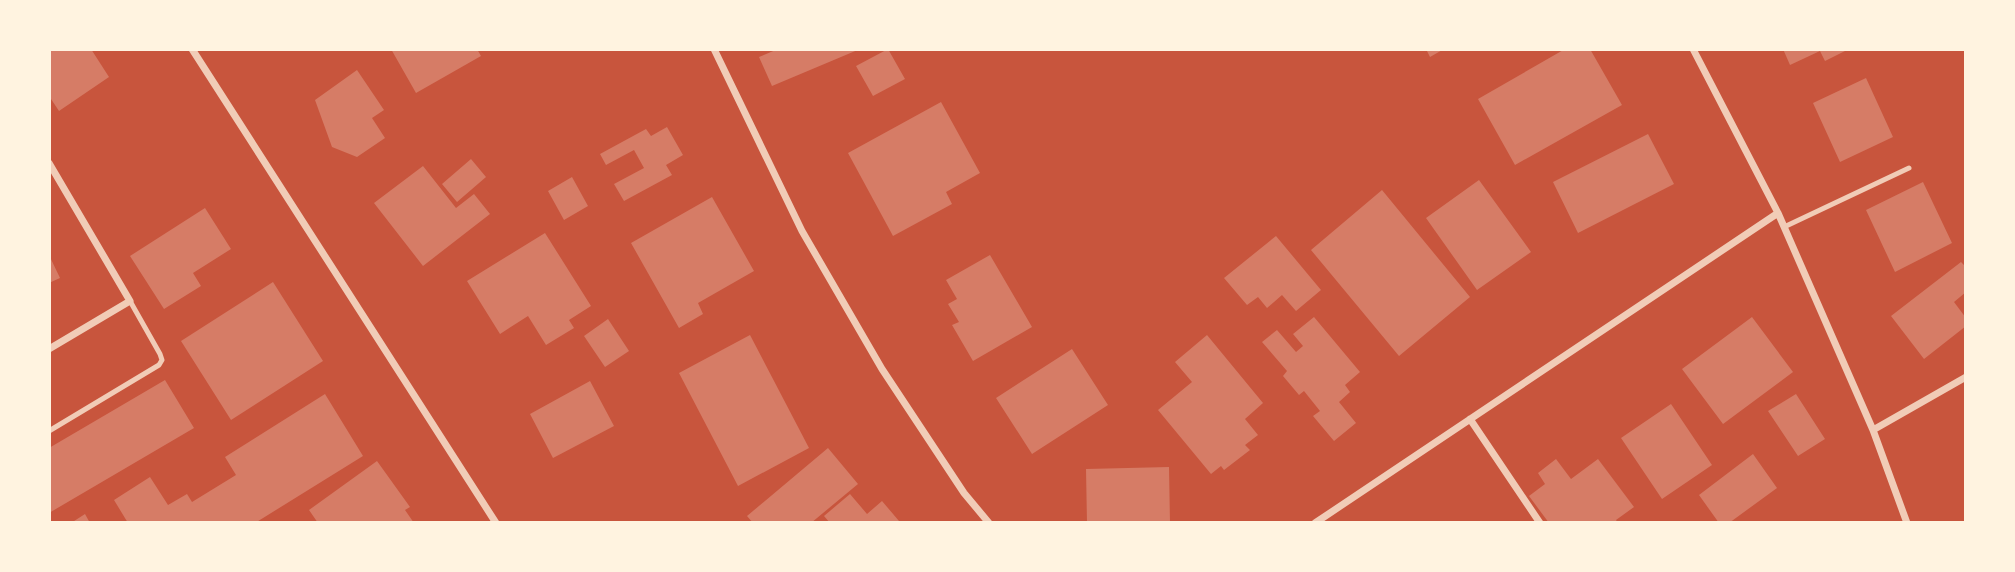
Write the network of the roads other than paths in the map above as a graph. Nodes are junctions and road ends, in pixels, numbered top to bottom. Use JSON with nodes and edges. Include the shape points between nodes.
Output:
{"nodes":[{"id":1,"x":192,"y":49,"type":"edge"},
{"id":2,"x":714,"y":49,"type":"edge"},
{"id":3,"x":1693,"y":49,"type":"edge"},
{"id":4,"x":49,"y":163,"type":"edge"},
{"id":5,"x":1909,"y":168,"type":"dead end"},
{"id":6,"x":1778,"y":213,"type":"junction"},
{"id":7,"x":1784,"y":227,"type":"junction"},
{"id":8,"x":130,"y":301,"type":"junction"},
{"id":9,"x":49,"y":349,"type":"edge"},
{"id":10,"x":1966,"y":377,"type":"edge"},
{"id":11,"x":1470,"y":419,"type":"junction"},
{"id":12,"x":1873,"y":430,"type":"junction"},
{"id":13,"x":49,"y":431,"type":"edge"},
{"id":14,"x":496,"y":523,"type":"edge"},
{"id":15,"x":989,"y":523,"type":"edge"},
{"id":16,"x":1315,"y":523,"type":"edge"},
{"id":17,"x":1539,"y":523,"type":"edge"},
{"id":18,"x":1907,"y":523,"type":"edge"}],
"edges":[{"from":1,"to":14,"type":"street"},
{"from":2,"to":15,"type":"street","via":[[815,254],[882,369]]},
{"from":3,"to":6,"type":"street"},
{"from":4,"to":8,"type":"street"},
{"from":5,"to":7,"type":"lane"},
{"from":6,"to":7,"type":"street"},
{"from":6,"to":11,"type":"street"},
{"from":7,"to":12,"type":"street"},
{"from":8,"to":9,"type":"street"},
{"from":8,"to":13,"type":"lane","via":[[160,354],[159,365]]},
{"from":10,"to":12,"type":"street"},
{"from":11,"to":16,"type":"street"},
{"from":11,"to":17,"type":"street"},
{"from":12,"to":18,"type":"street"}]}
